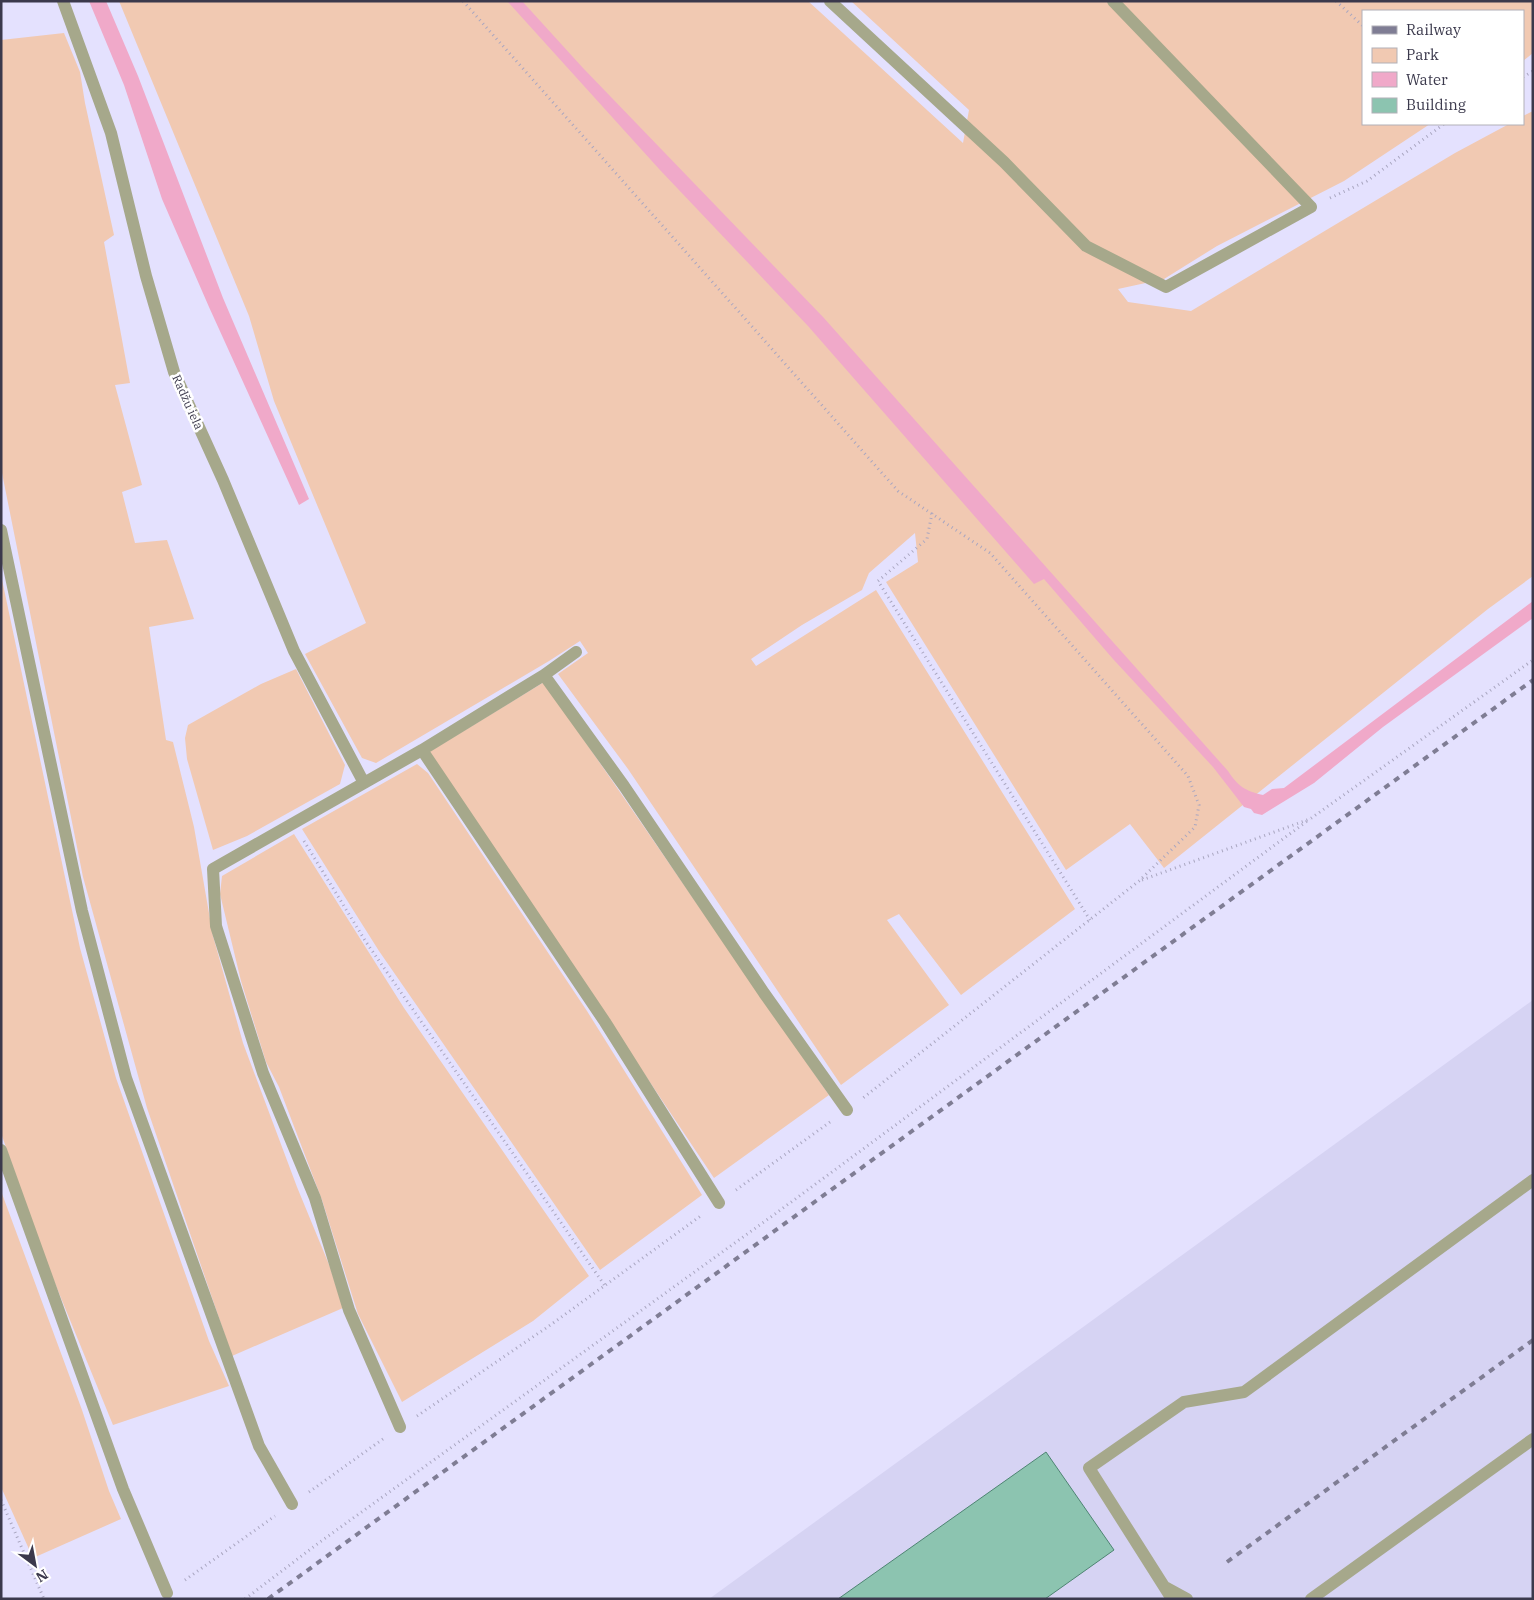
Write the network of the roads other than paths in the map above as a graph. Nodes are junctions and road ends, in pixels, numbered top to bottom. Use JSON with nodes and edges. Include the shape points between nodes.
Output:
{"nodes":[{"id":1,"x":63,"y":1,"type":"edge"},
{"id":2,"x":830,"y":1,"type":"edge"},
{"id":3,"x":1113,"y":1,"type":"edge"},
{"id":4,"x":1,"y":530,"type":"edge"},
{"id":5,"x":576,"y":652,"type":"dead end"},
{"id":6,"x":544,"y":674,"type":"junction"},
{"id":7,"x":422,"y":750,"type":"junction"},
{"id":8,"x":364,"y":783,"type":"junction"},
{"id":9,"x":847,"y":1110,"type":"road end"},
{"id":10,"x":1,"y":1150,"type":"edge"},
{"id":11,"x":1533,"y":1180,"type":"edge"},
{"id":12,"x":719,"y":1203,"type":"road end"},
{"id":13,"x":400,"y":1427,"type":"road end"},
{"id":14,"x":1533,"y":1439,"type":"edge"},
{"id":15,"x":292,"y":1504,"type":"road end"},
{"id":16,"x":1165,"y":1587,"type":"junction"},
{"id":17,"x":167,"y":1593,"type":"road end"},
{"id":18,"x":1172,"y":1599,"type":"edge"},
{"id":19,"x":1187,"y":1599,"type":"edge"},
{"id":20,"x":1311,"y":1599,"type":"edge"}],
"edges":[{"from":1,"to":8,"type":"lane","name":"Radžu iela","via":[[111,133],[146,276],[174,372],[294,651]]},
{"from":2,"to":3,"type":"lane","via":[[1004,162],[1086,246],[1166,287],[1311,207]]},
{"from":4,"to":15,"type":"lane","via":[[82,911],[126,1078],[259,1446]]},
{"from":5,"to":6,"type":"lane"},
{"from":6,"to":7,"type":"lane"},
{"from":6,"to":9,"type":"lane"},
{"from":7,"to":8,"type":"lane"},
{"from":7,"to":12,"type":"lane","via":[[605,1022]]},
{"from":8,"to":13,"type":"lane","via":[[213,869],[213,897],[216,926],[262,1073],[315,1198],[349,1310]]},
{"from":10,"to":17,"type":"lane","via":[[122,1489]]},
{"from":11,"to":16,"type":"lane","via":[[1244,1392],[1184,1402],[1089,1468]]},
{"from":14,"to":20,"type":"lane"},
{"from":16,"to":18,"type":"lane"},
{"from":16,"to":19,"type":"lane"}]}
